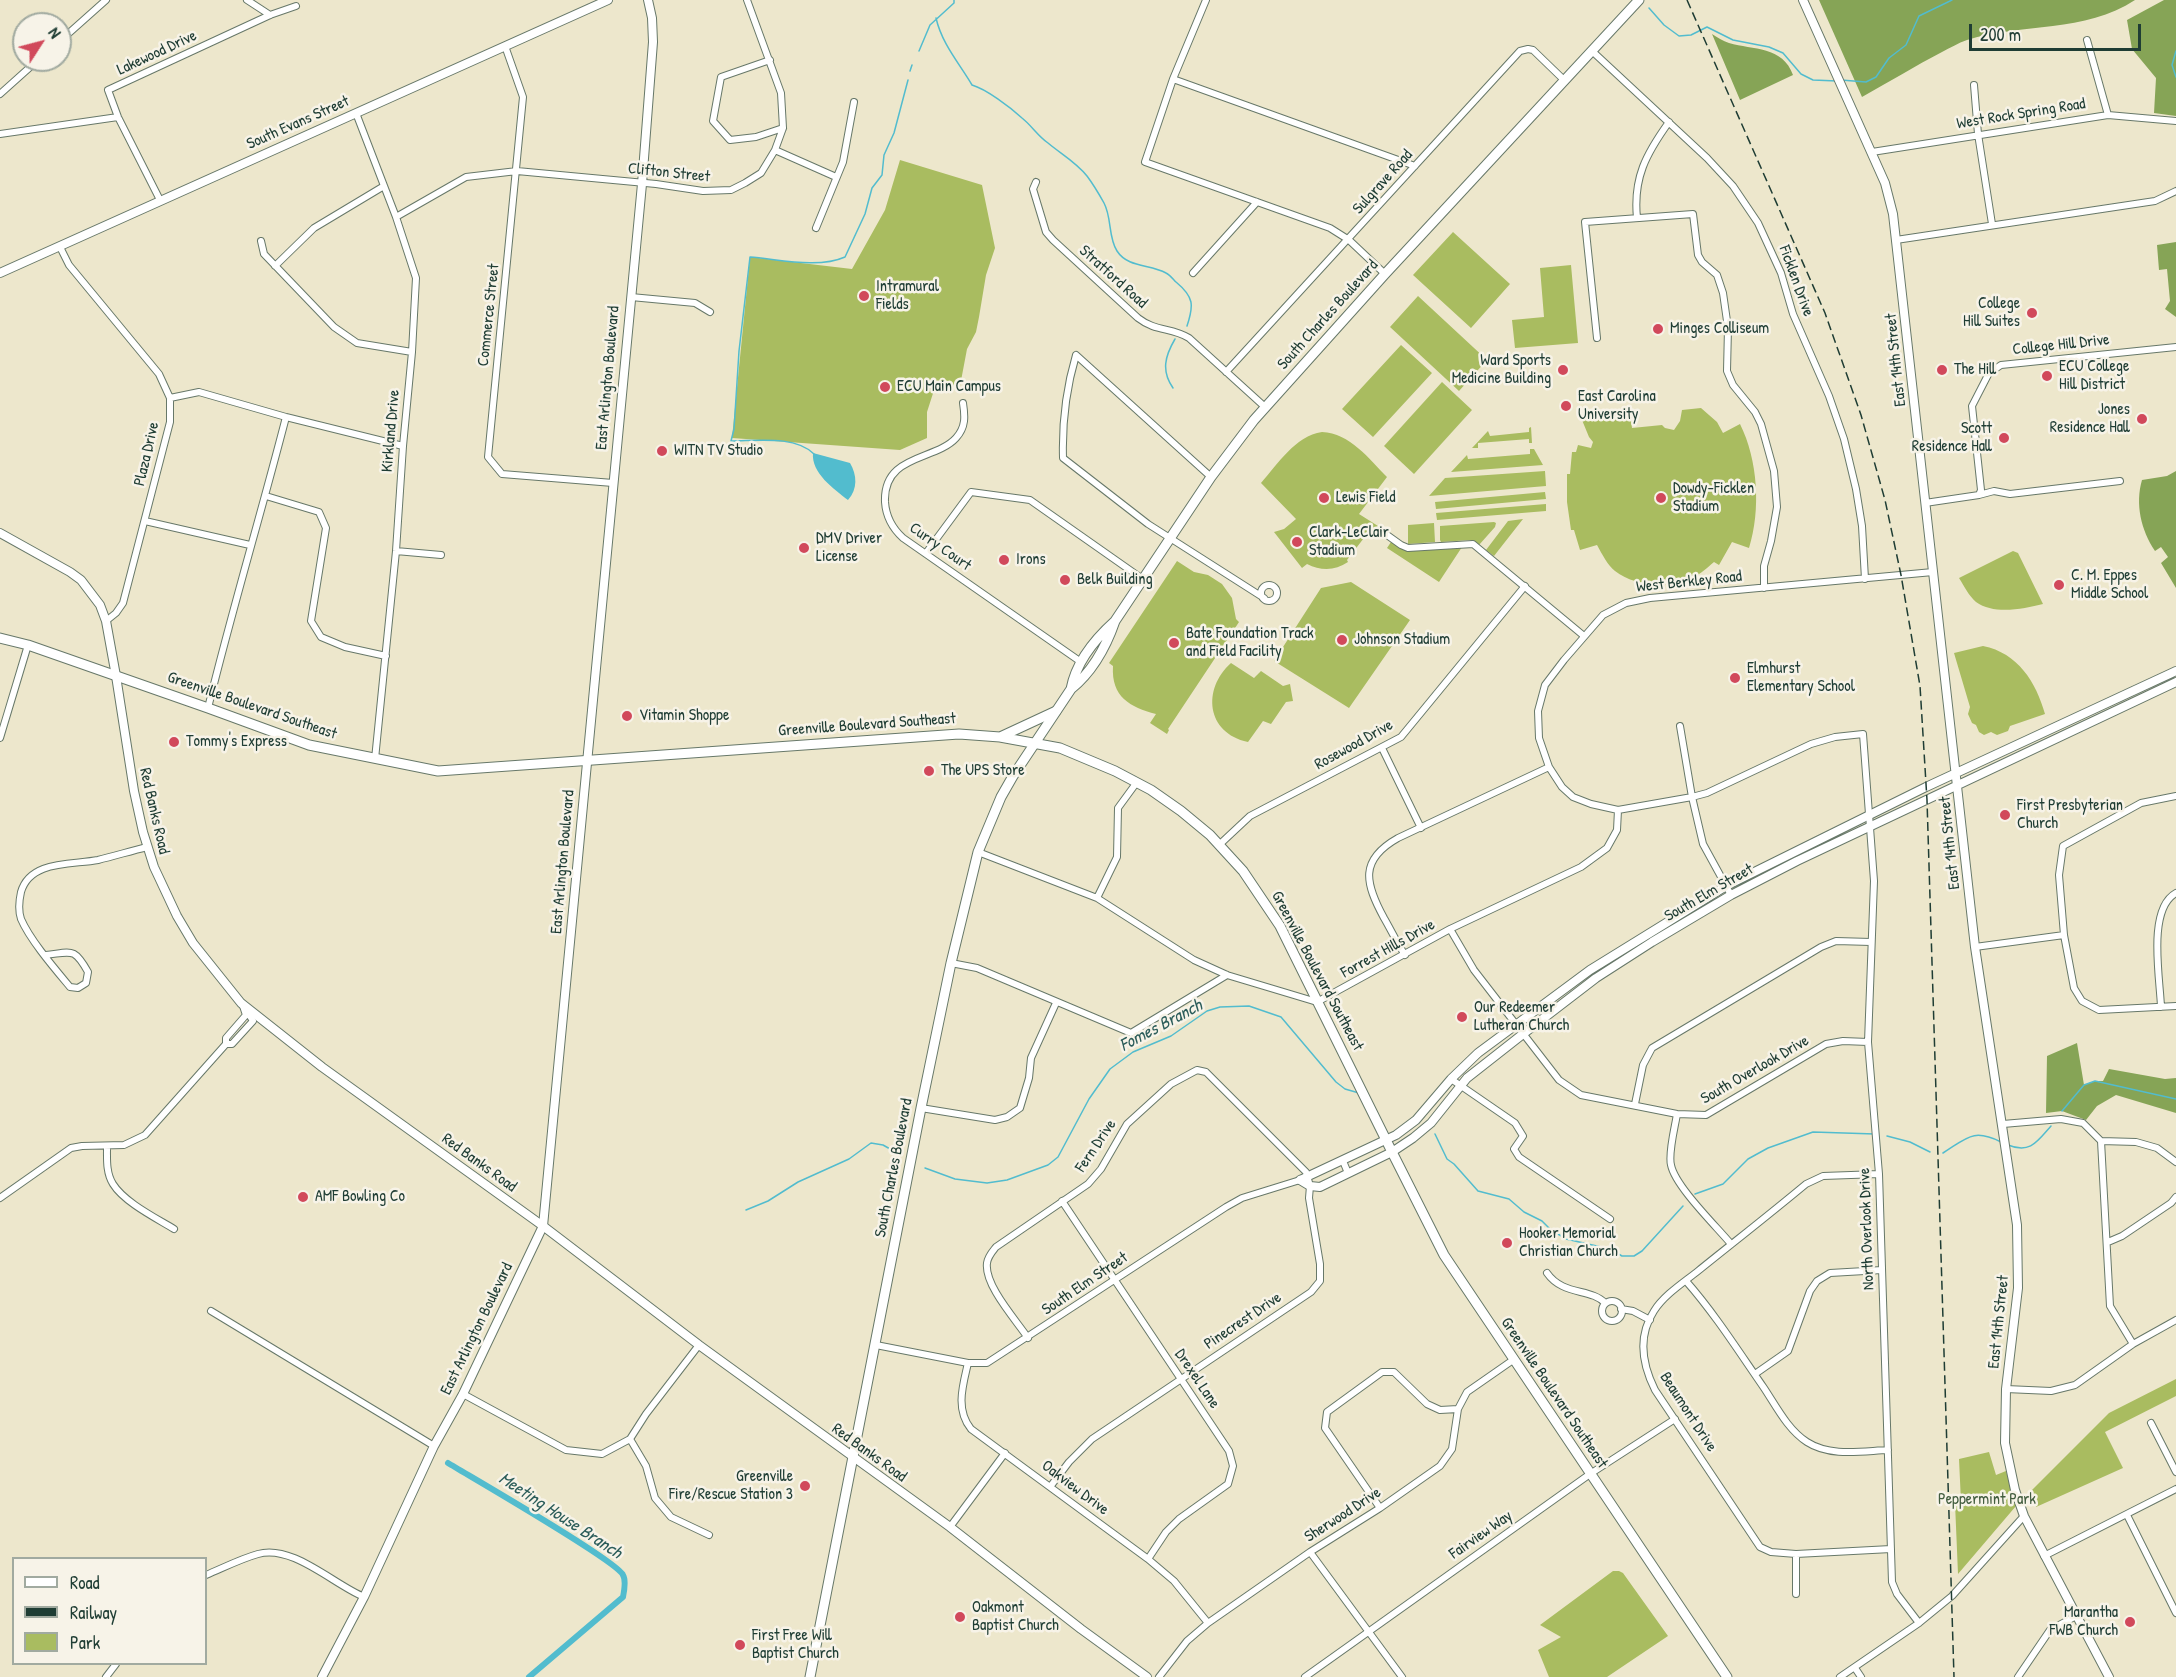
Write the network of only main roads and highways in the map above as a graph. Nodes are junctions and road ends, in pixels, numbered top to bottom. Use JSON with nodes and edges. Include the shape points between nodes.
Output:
{"nodes":[{"id":1,"x":608,"y":0,"type":"edge"},
{"id":2,"x":648,"y":0,"type":"edge"},
{"id":3,"x":1639,"y":0,"type":"edge"},
{"id":4,"x":0,"y":273,"type":"edge"},
{"id":5,"x":1115,"y":621,"type":"junction"},
{"id":6,"x":0,"y":638,"type":"edge"},
{"id":7,"x":1071,"y":689,"type":"junction"},
{"id":8,"x":1056,"y":711,"type":"junction"},
{"id":9,"x":1000,"y":737,"type":"junction"},
{"id":10,"x":1036,"y":742,"type":"junction"},
{"id":11,"x":588,"y":762,"type":"junction"},
{"id":12,"x":322,"y":1677,"type":"edge"},
{"id":13,"x":810,"y":1677,"type":"edge"},
{"id":14,"x":1727,"y":1677,"type":"edge"}],
"edges":[{"from":1,"to":4,"type":"main road","name":"South Evans Street"},
{"from":2,"to":11,"type":"main road","name":"East Arlington Boulevard","via":[[653,42],[642,184]]},
{"from":3,"to":5,"type":"main road","name":"South Charles Boulevard","via":[[1265,407],[1211,477]]},
{"from":5,"to":7,"type":"main road","name":"South Charles Boulevard","via":[[1084,679]]},
{"from":5,"to":7,"type":"main road","name":"South Charles Boulevard","via":[[1081,662]]},
{"from":6,"to":11,"type":"main road","name":"Greenville Boulevard Southeast","via":[[309,745],[375,760],[438,771]]},
{"from":7,"to":8,"type":"main road","name":"South Charles Boulevard"},
{"from":8,"to":9,"type":"main road"},
{"from":8,"to":10,"type":"main road","name":"South Charles Boulevard"},
{"from":9,"to":10,"type":"main road","name":"Greenville Boulevard Southeast"},
{"from":9,"to":11,"type":"main road","name":"Greenville Boulevard Southeast","via":[[938,734]]},
{"from":10,"to":13,"type":"main road","name":"South Charles Boulevard","via":[[1001,797],[978,852],[951,963]]},
{"from":10,"to":14,"type":"main road","name":"Greenville Boulevard Southeast","via":[[1084,757],[1137,782],[1181,811],[1243,871],[1280,926],[1444,1255]]},
{"from":11,"to":12,"type":"main road","name":"East Arlington Boulevard","via":[[543,1226]]}]}
